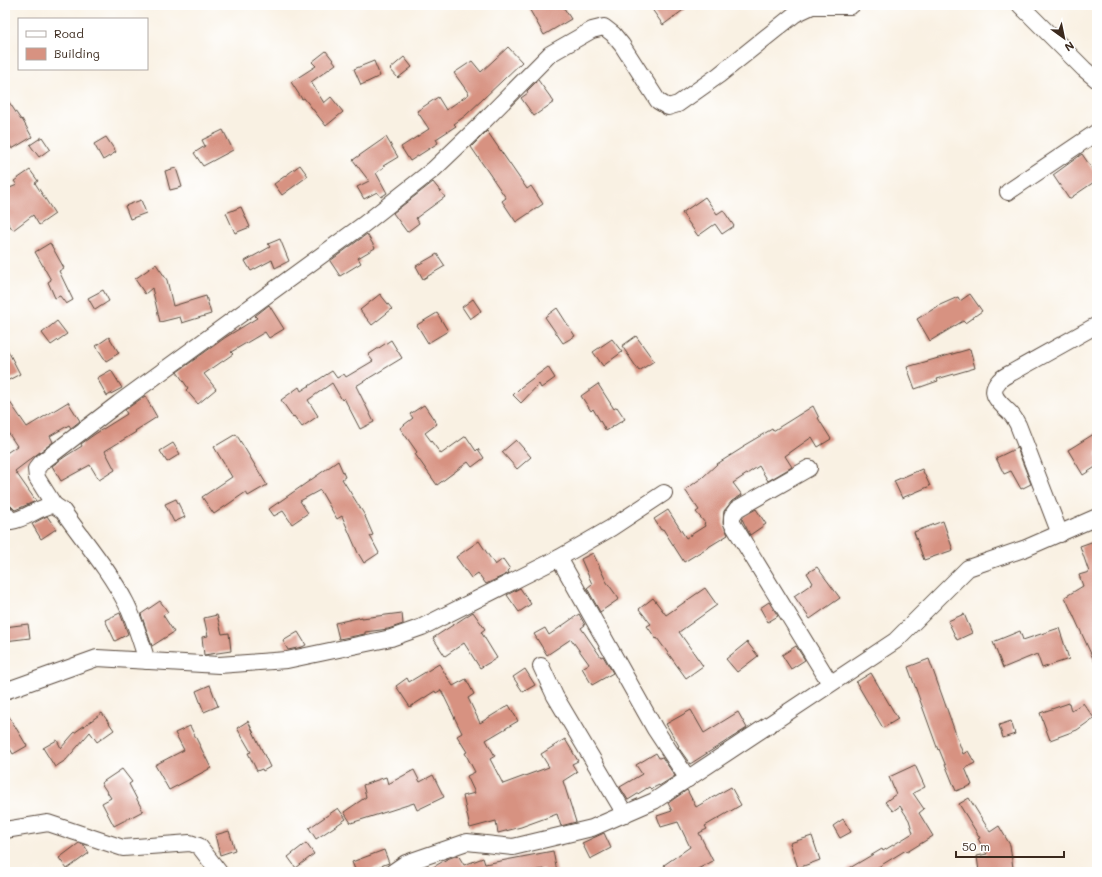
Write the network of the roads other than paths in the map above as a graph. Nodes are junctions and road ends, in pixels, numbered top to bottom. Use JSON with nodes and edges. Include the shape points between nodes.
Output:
{"nodes":[{"id":1,"x":852,"y":5,"type":"edge"},
{"id":2,"x":1020,"y":5,"type":"edge"},
{"id":3,"x":1097,"y":80,"type":"edge"},
{"id":4,"x":1097,"y":132,"type":"edge"},
{"id":5,"x":1008,"y":192,"type":"dead end"},
{"id":6,"x":1097,"y":324,"type":"edge"},
{"id":7,"x":809,"y":468,"type":"dead end"},
{"id":8,"x":664,"y":493,"type":"dead end"},
{"id":9,"x":54,"y":505,"type":"junction"},
{"id":10,"x":5,"y":513,"type":"edge"},
{"id":11,"x":1097,"y":517,"type":"edge"},
{"id":12,"x":1060,"y":534,"type":"junction"},
{"id":13,"x":559,"y":558,"type":"junction"},
{"id":14,"x":147,"y":661,"type":"junction"},
{"id":15,"x":541,"y":666,"type":"dead end"},
{"id":16,"x":830,"y":683,"type":"junction"},
{"id":17,"x":5,"y":691,"type":"edge"},
{"id":18,"x":688,"y":779,"type":"junction"},
{"id":19,"x":625,"y":814,"type":"junction"},
{"id":20,"x":5,"y":830,"type":"edge"},
{"id":21,"x":219,"y":872,"type":"edge"},
{"id":22,"x":393,"y":872,"type":"edge"}],
"edges":[{"from":1,"to":9,"type":"street","via":[[812,6],[795,14],[719,75],[678,104],[668,107],[658,101],[622,45],[604,27],[592,30],[550,54],[434,169],[42,462],[36,469],[37,478]]},
{"from":2,"to":3,"type":"street"},
{"from":4,"to":5,"type":"street"},
{"from":6,"to":12,"type":"street","via":[[999,380],[994,395],[1018,425]]},
{"from":7,"to":16,"type":"street","via":[[737,508],[732,516],[732,522]]},
{"from":8,"to":13,"type":"street"},
{"from":9,"to":10,"type":"street","via":[[48,505],[19,520],[11,521]]},
{"from":9,"to":14,"type":"street","via":[[63,511],[112,578],[126,604]]},
{"from":11,"to":12,"type":"street"},
{"from":12,"to":16,"type":"street","via":[[968,568],[895,641]]},
{"from":13,"to":14,"type":"street","via":[[422,627],[391,638],[287,660],[219,665]]},
{"from":13,"to":18,"type":"street","via":[[656,729]]},
{"from":14,"to":17,"type":"street","via":[[97,658]]},
{"from":15,"to":19,"type":"street","via":[[554,696]]},
{"from":16,"to":18,"type":"street"},
{"from":18,"to":19,"type":"street","via":[[654,801]]},
{"from":19,"to":22,"type":"street","via":[[592,828],[514,847],[467,842],[406,863]]},
{"from":20,"to":21,"type":"street","via":[[48,823],[123,848],[190,843],[199,846]]}]}
